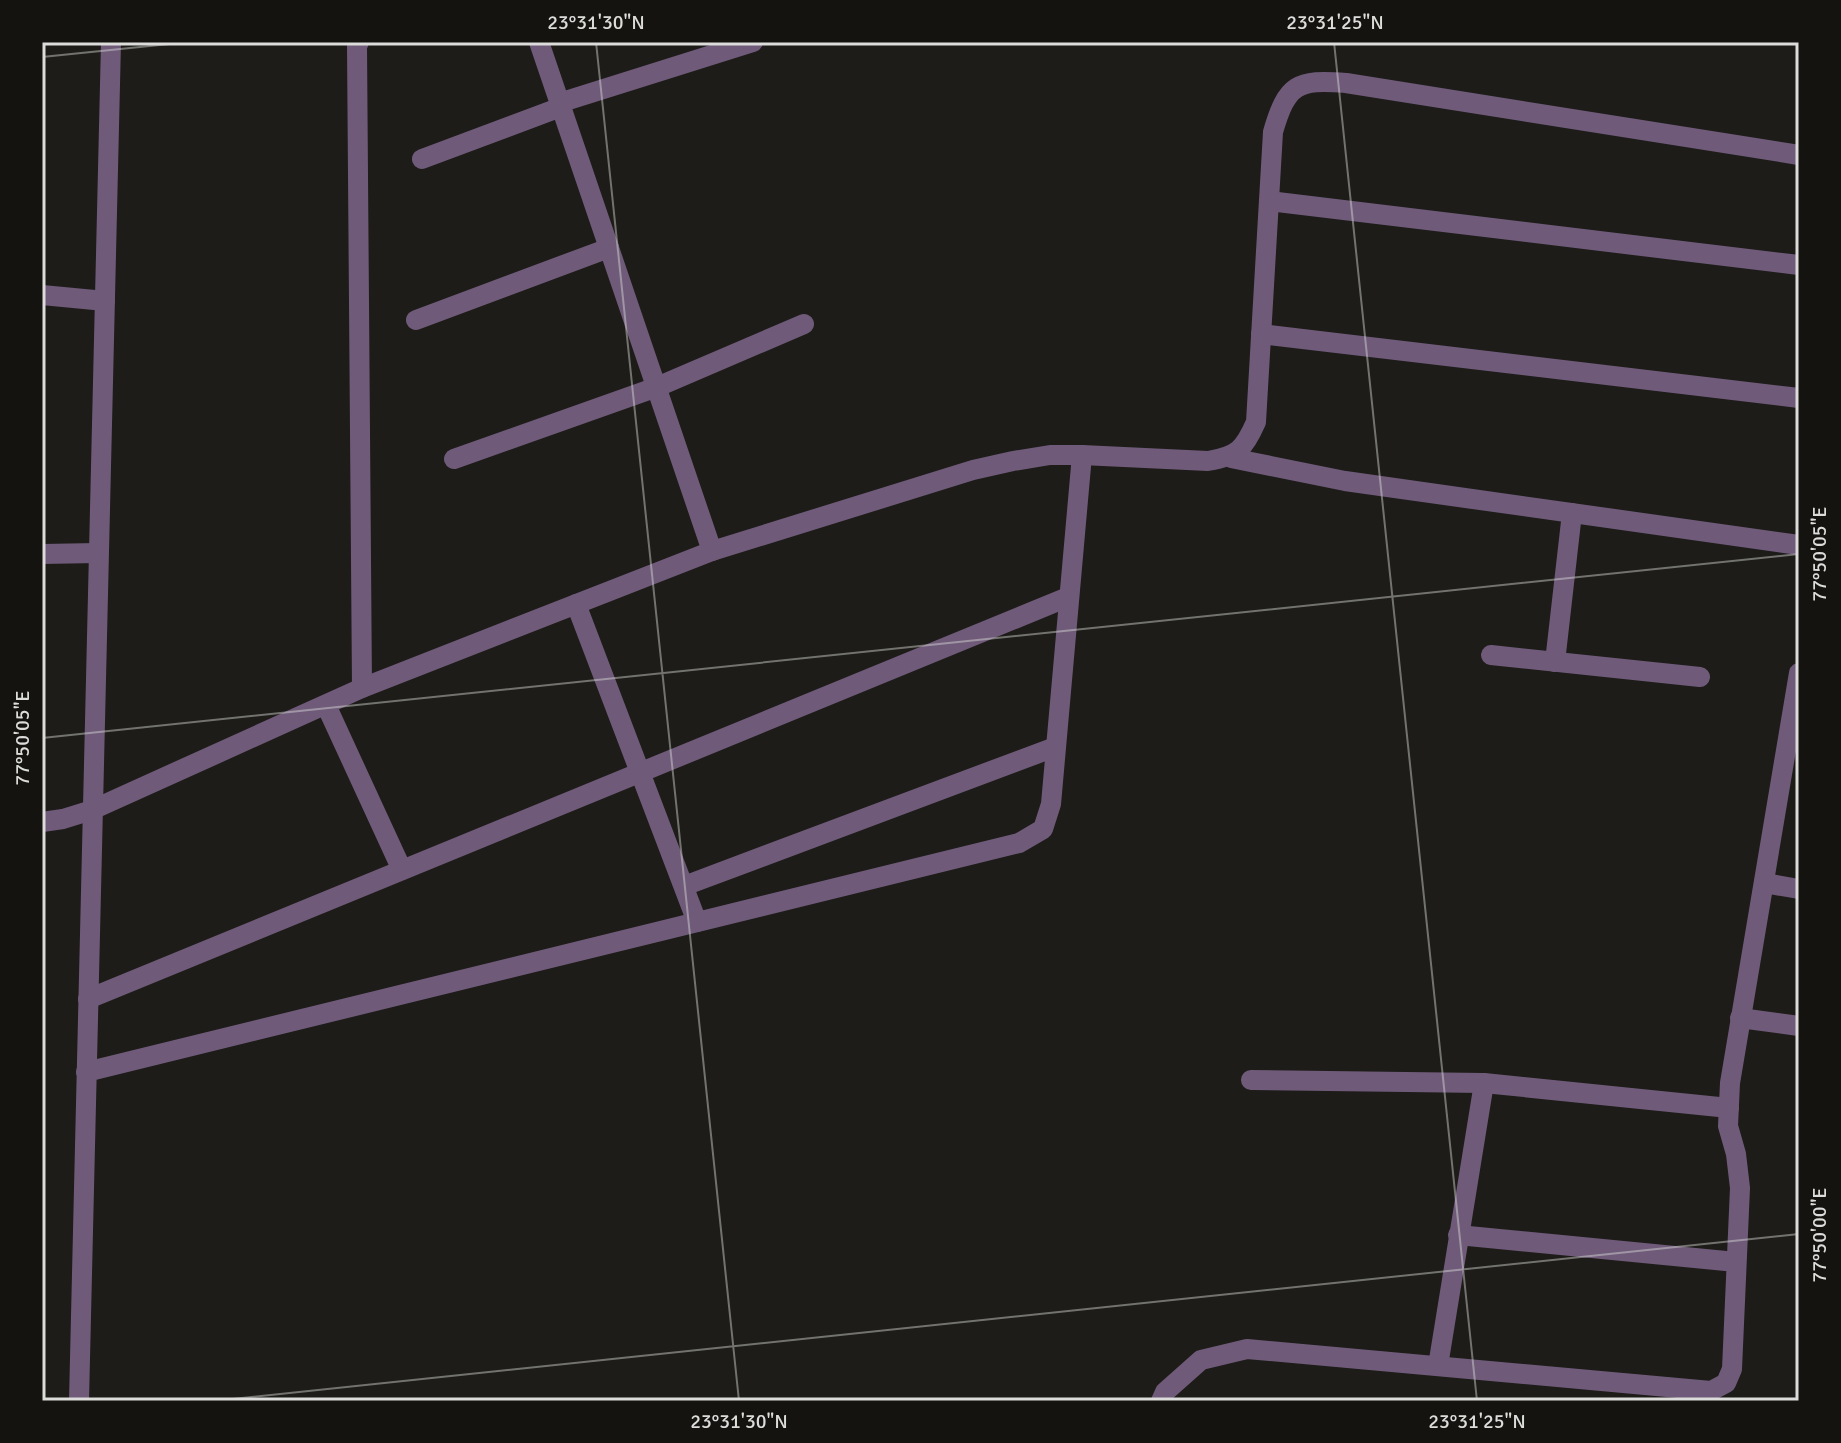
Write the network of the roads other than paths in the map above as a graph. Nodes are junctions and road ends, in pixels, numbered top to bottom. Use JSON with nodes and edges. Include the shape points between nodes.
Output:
{"nodes":[{"id":1,"x":111,"y":42,"type":"edge"},
{"id":2,"x":359,"y":42,"type":"edge"},
{"id":3,"x":539,"y":42,"type":"edge"},
{"id":4,"x":753,"y":42,"type":"edge"},
{"id":5,"x":560,"y":105,"type":"junction"},
{"id":6,"x":1799,"y":155,"type":"edge"},
{"id":7,"x":422,"y":159,"type":"dead end"},
{"id":8,"x":1269,"y":201,"type":"junction"},
{"id":9,"x":609,"y":248,"type":"junction"},
{"id":10,"x":1799,"y":265,"type":"edge"},
{"id":11,"x":42,"y":295,"type":"edge"},
{"id":12,"x":105,"y":301,"type":"junction"},
{"id":13,"x":416,"y":320,"type":"dead end"},
{"id":14,"x":804,"y":324,"type":"dead end"},
{"id":15,"x":1261,"y":334,"type":"junction"},
{"id":16,"x":657,"y":387,"type":"junction"},
{"id":17,"x":1799,"y":398,"type":"edge"},
{"id":18,"x":1082,"y":455,"type":"junction"},
{"id":19,"x":1231,"y":458,"type":"junction"},
{"id":20,"x":454,"y":459,"type":"dead end"},
{"id":21,"x":1572,"y":513,"type":"junction"},
{"id":22,"x":1799,"y":545,"type":"edge"},
{"id":23,"x":712,"y":551,"type":"junction"},
{"id":24,"x":98,"y":553,"type":"junction"},
{"id":25,"x":42,"y":554,"type":"edge"},
{"id":26,"x":1068,"y":597,"type":"junction"},
{"id":27,"x":576,"y":604,"type":"junction"},
{"id":28,"x":1491,"y":655,"type":"dead end"},
{"id":29,"x":1555,"y":662,"type":"junction"},
{"id":30,"x":1799,"y":673,"type":"edge"},
{"id":31,"x":1700,"y":677,"type":"dead end"},
{"id":32,"x":362,"y":688,"type":"junction"},
{"id":33,"x":326,"y":705,"type":"junction"},
{"id":34,"x":1055,"y":747,"type":"junction"},
{"id":35,"x":1791,"y":768,"type":"edge"},
{"id":36,"x":640,"y":773,"type":"junction"},
{"id":37,"x":92,"y":810,"type":"junction"},
{"id":38,"x":42,"y":822,"type":"edge"},
{"id":39,"x":402,"y":870,"type":"junction"},
{"id":40,"x":1764,"y":883,"type":"junction"},
{"id":41,"x":684,"y":886,"type":"junction"},
{"id":42,"x":1799,"y":889,"type":"edge"},
{"id":43,"x":697,"y":922,"type":"junction"},
{"id":44,"x":88,"y":999,"type":"junction"},
{"id":45,"x":1740,"y":1018,"type":"junction"},
{"id":46,"x":1799,"y":1026,"type":"edge"},
{"id":47,"x":86,"y":1072,"type":"junction"},
{"id":48,"x":1251,"y":1080,"type":"dead end"},
{"id":49,"x":1484,"y":1083,"type":"junction"},
{"id":50,"x":1729,"y":1108,"type":"junction"},
{"id":51,"x":1458,"y":1235,"type":"junction"},
{"id":52,"x":1736,"y":1262,"type":"junction"},
{"id":53,"x":1438,"y":1366,"type":"junction"},
{"id":54,"x":79,"y":1401,"type":"edge"},
{"id":55,"x":1161,"y":1401,"type":"edge"}],
"edges":[{"from":1,"to":12,"type":"street"},
{"from":2,"to":32,"type":"street"},
{"from":3,"to":5,"type":"street"},
{"from":4,"to":5,"type":"street"},
{"from":5,"to":7,"type":"street"},
{"from":5,"to":9,"type":"street"},
{"from":6,"to":8,"type":"street","via":[[1320,81],[1299,85],[1282,103],[1273,132]]},
{"from":8,"to":10,"type":"street"},
{"from":8,"to":15,"type":"street"},
{"from":9,"to":13,"type":"street"},
{"from":9,"to":16,"type":"street"},
{"from":11,"to":12,"type":"street"},
{"from":12,"to":24,"type":"street"},
{"from":14,"to":16,"type":"street"},
{"from":15,"to":17,"type":"street"},
{"from":15,"to":19,"type":"street","via":[[1256,422],[1246,444]]},
{"from":16,"to":20,"type":"street"},
{"from":16,"to":23,"type":"street"},
{"from":18,"to":19,"type":"street"},
{"from":18,"to":23,"type":"street","via":[[1050,455],[973,470]]},
{"from":18,"to":26,"type":"street"},
{"from":19,"to":21,"type":"street","via":[[1345,481]]},
{"from":21,"to":22,"type":"street"},
{"from":21,"to":29,"type":"street"},
{"from":23,"to":27,"type":"street"},
{"from":24,"to":25,"type":"street"},
{"from":24,"to":37,"type":"street"},
{"from":26,"to":34,"type":"street"},
{"from":26,"to":36,"type":"street"},
{"from":27,"to":32,"type":"street"},
{"from":27,"to":36,"type":"street"},
{"from":28,"to":29,"type":"street"},
{"from":29,"to":31,"type":"street"},
{"from":30,"to":35,"type":"street"},
{"from":32,"to":33,"type":"street"},
{"from":33,"to":37,"type":"street"},
{"from":33,"to":39,"type":"street"},
{"from":34,"to":41,"type":"street"},
{"from":34,"to":43,"type":"street","via":[[1051,804],[1043,829],[1019,843]]},
{"from":35,"to":40,"type":"street"},
{"from":36,"to":39,"type":"street"},
{"from":36,"to":41,"type":"street"},
{"from":37,"to":38,"type":"street"},
{"from":37,"to":44,"type":"street"},
{"from":39,"to":44,"type":"street"},
{"from":40,"to":42,"type":"street"},
{"from":40,"to":45,"type":"street"},
{"from":41,"to":43,"type":"street"},
{"from":43,"to":47,"type":"street"},
{"from":44,"to":47,"type":"street"},
{"from":45,"to":46,"type":"street"},
{"from":45,"to":50,"type":"street"},
{"from":47,"to":54,"type":"street"},
{"from":48,"to":49,"type":"street"},
{"from":49,"to":50,"type":"street"},
{"from":49,"to":51,"type":"street"},
{"from":50,"to":52,"type":"street","via":[[1740,1188]]},
{"from":51,"to":52,"type":"street"},
{"from":51,"to":53,"type":"street"},
{"from":52,"to":53,"type":"street","via":[[1732,1369],[1726,1383],[1711,1391]]},
{"from":53,"to":55,"type":"street","via":[[1247,1349],[1201,1360]]}]}
